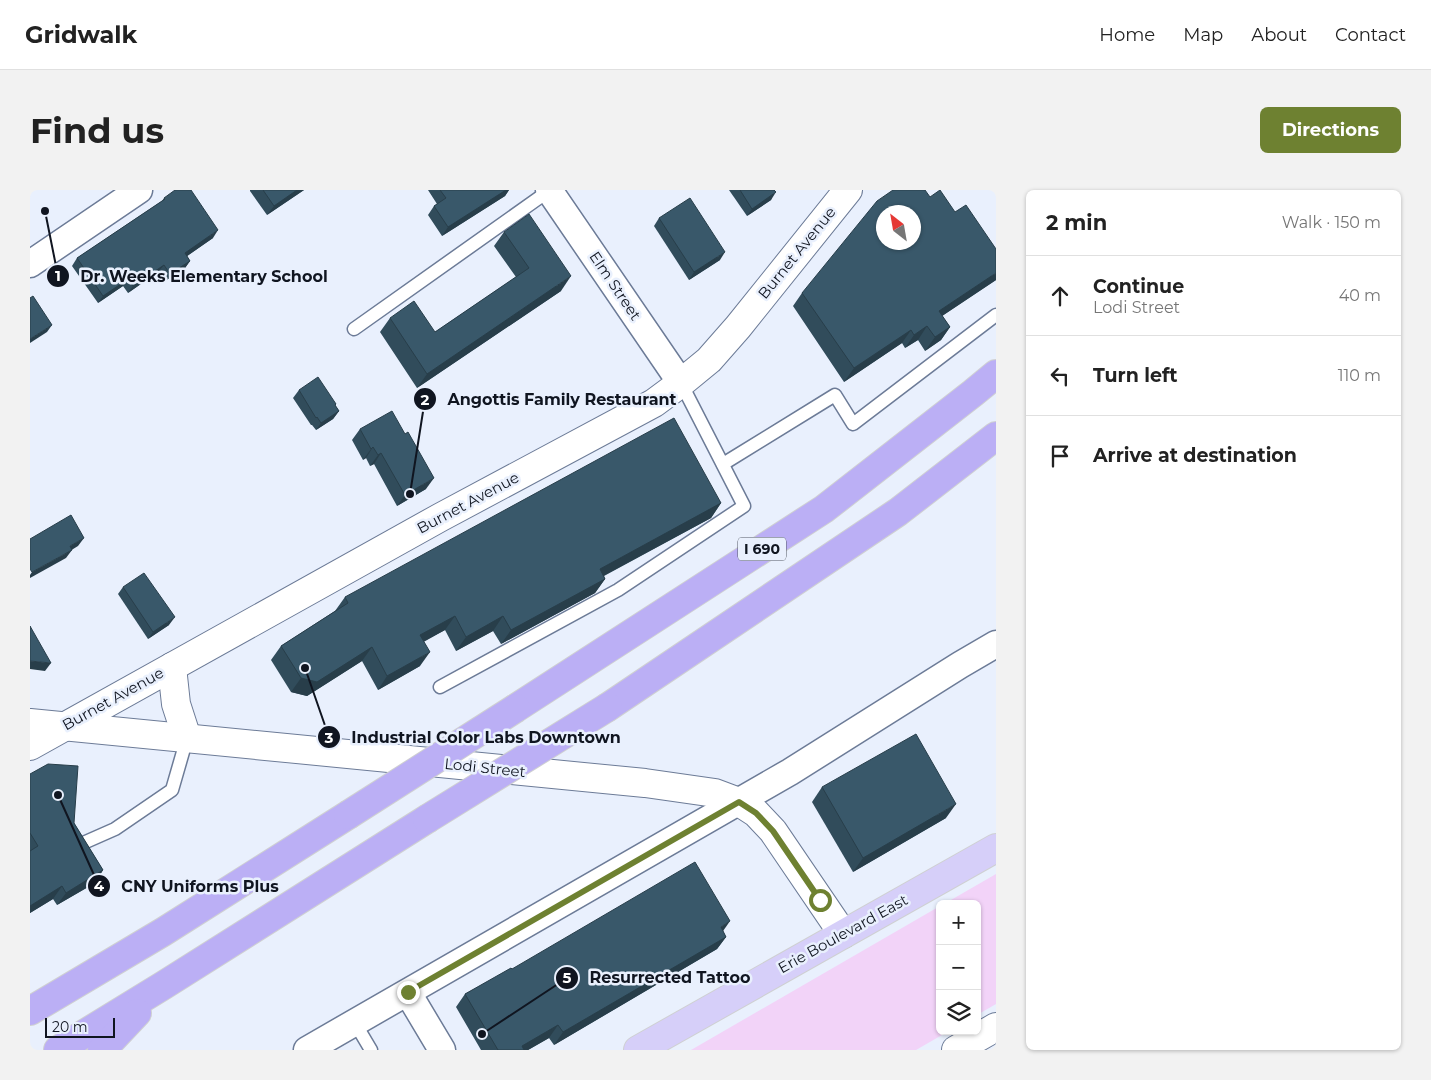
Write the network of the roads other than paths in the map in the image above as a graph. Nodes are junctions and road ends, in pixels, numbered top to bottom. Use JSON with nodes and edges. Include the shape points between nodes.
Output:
{"nodes":[{"id":1,"x":139,"y":190,"type":"edge"},
{"id":2,"x":549,"y":190,"type":"edge"},
{"id":3,"x":848,"y":190,"type":"edge"},
{"id":4,"x":30,"y":264,"type":"edge"},
{"id":5,"x":996,"y":315,"type":"edge"},
{"id":6,"x":354,"y":329,"type":"dead end"},
{"id":7,"x":996,"y":374,"type":"edge"},
{"id":8,"x":682,"y":383,"type":"junction"},
{"id":9,"x":996,"y":436,"type":"edge"},
{"id":10,"x":723,"y":464,"type":"junction"},
{"id":11,"x":996,"y":644,"type":"edge"},
{"id":12,"x":172,"y":666,"type":"junction"},
{"id":13,"x":440,"y":687,"type":"dead end"},
{"id":14,"x":30,"y":724,"type":"edge"},
{"id":15,"x":64,"y":727,"type":"junction"},
{"id":16,"x":187,"y":738,"type":"junction"},
{"id":17,"x":30,"y":746,"type":"edge"},
{"id":18,"x":739,"y":802,"type":"junction"},
{"id":19,"x":81,"y":844,"type":"edge"},
{"id":20,"x":996,"y":848,"type":"edge"},
{"id":21,"x":843,"y":934,"type":"junction"},
{"id":22,"x":164,"y":985,"type":"junction"},
{"id":23,"x":408,"y":992,"type":"junction"},
{"id":24,"x":30,"y":1011,"type":"edge"},
{"id":25,"x":355,"y":1023,"type":"junction"},
{"id":26,"x":996,"y":1027,"type":"edge"},
{"id":27,"x":58,"y":1050,"type":"edge"},
{"id":28,"x":102,"y":1050,"type":"edge"},
{"id":29,"x":307,"y":1050,"type":"edge"},
{"id":30,"x":371,"y":1050,"type":"edge"},
{"id":31,"x":442,"y":1050,"type":"edge"},
{"id":32,"x":638,"y":1050,"type":"edge"},
{"id":33,"x":956,"y":1050,"type":"edge"}],
"edges":[{"from":1,"to":4,"type":"street"},
{"from":2,"to":6,"type":"lane"},
{"from":2,"to":8,"type":"street","name":"Elm Street"},
{"from":3,"to":8,"type":"street","name":"Burnet Avenue","via":[[738,327],[709,360]]},
{"from":5,"to":10,"type":"lane","via":[[853,424],[835,395]]},
{"from":7,"to":24,"type":"highway","number":"I 690","bridge":true,"via":[[824,509],[163,932]]},
{"from":8,"to":10,"type":"lane"},
{"from":8,"to":12,"type":"street","name":"Burnet Avenue","via":[[654,403]]},
{"from":9,"to":22,"type":"highway","bridge":true,"via":[[898,512],[608,707]]},
{"from":10,"to":13,"type":"lane","via":[[744,506],[618,590]]},
{"from":11,"to":18,"type":"street"},
{"from":12,"to":15,"type":"street","name":"Burnet Avenue"},
{"from":12,"to":16,"type":"street","via":[[176,704]]},
{"from":14,"to":15,"type":"street","name":"Lodi Street"},
{"from":15,"to":16,"type":"street","name":"Lodi Street"},
{"from":15,"to":17,"type":"street","name":"Burnet Avenue"},
{"from":16,"to":18,"type":"street","name":"Lodi Street","via":[[645,783],[715,793]]},
{"from":16,"to":19,"type":"lane","via":[[172,790],[115,829]]},
{"from":18,"to":21,"type":"street","name":"Lodi Street","via":[[756,813],[773,831]]},
{"from":18,"to":23,"type":"street"},
{"from":20,"to":21,"type":"main road","name":"Erie Boulevard East"},
{"from":21,"to":32,"type":"main road","name":"Erie Boulevard East"},
{"from":22,"to":27,"type":"highway"},
{"from":22,"to":28,"type":"highway"},
{"from":23,"to":25,"type":"street"},
{"from":23,"to":31,"type":"street"},
{"from":25,"to":29,"type":"street"},
{"from":25,"to":30,"type":"lane"},
{"from":26,"to":33,"type":"street"}]}
